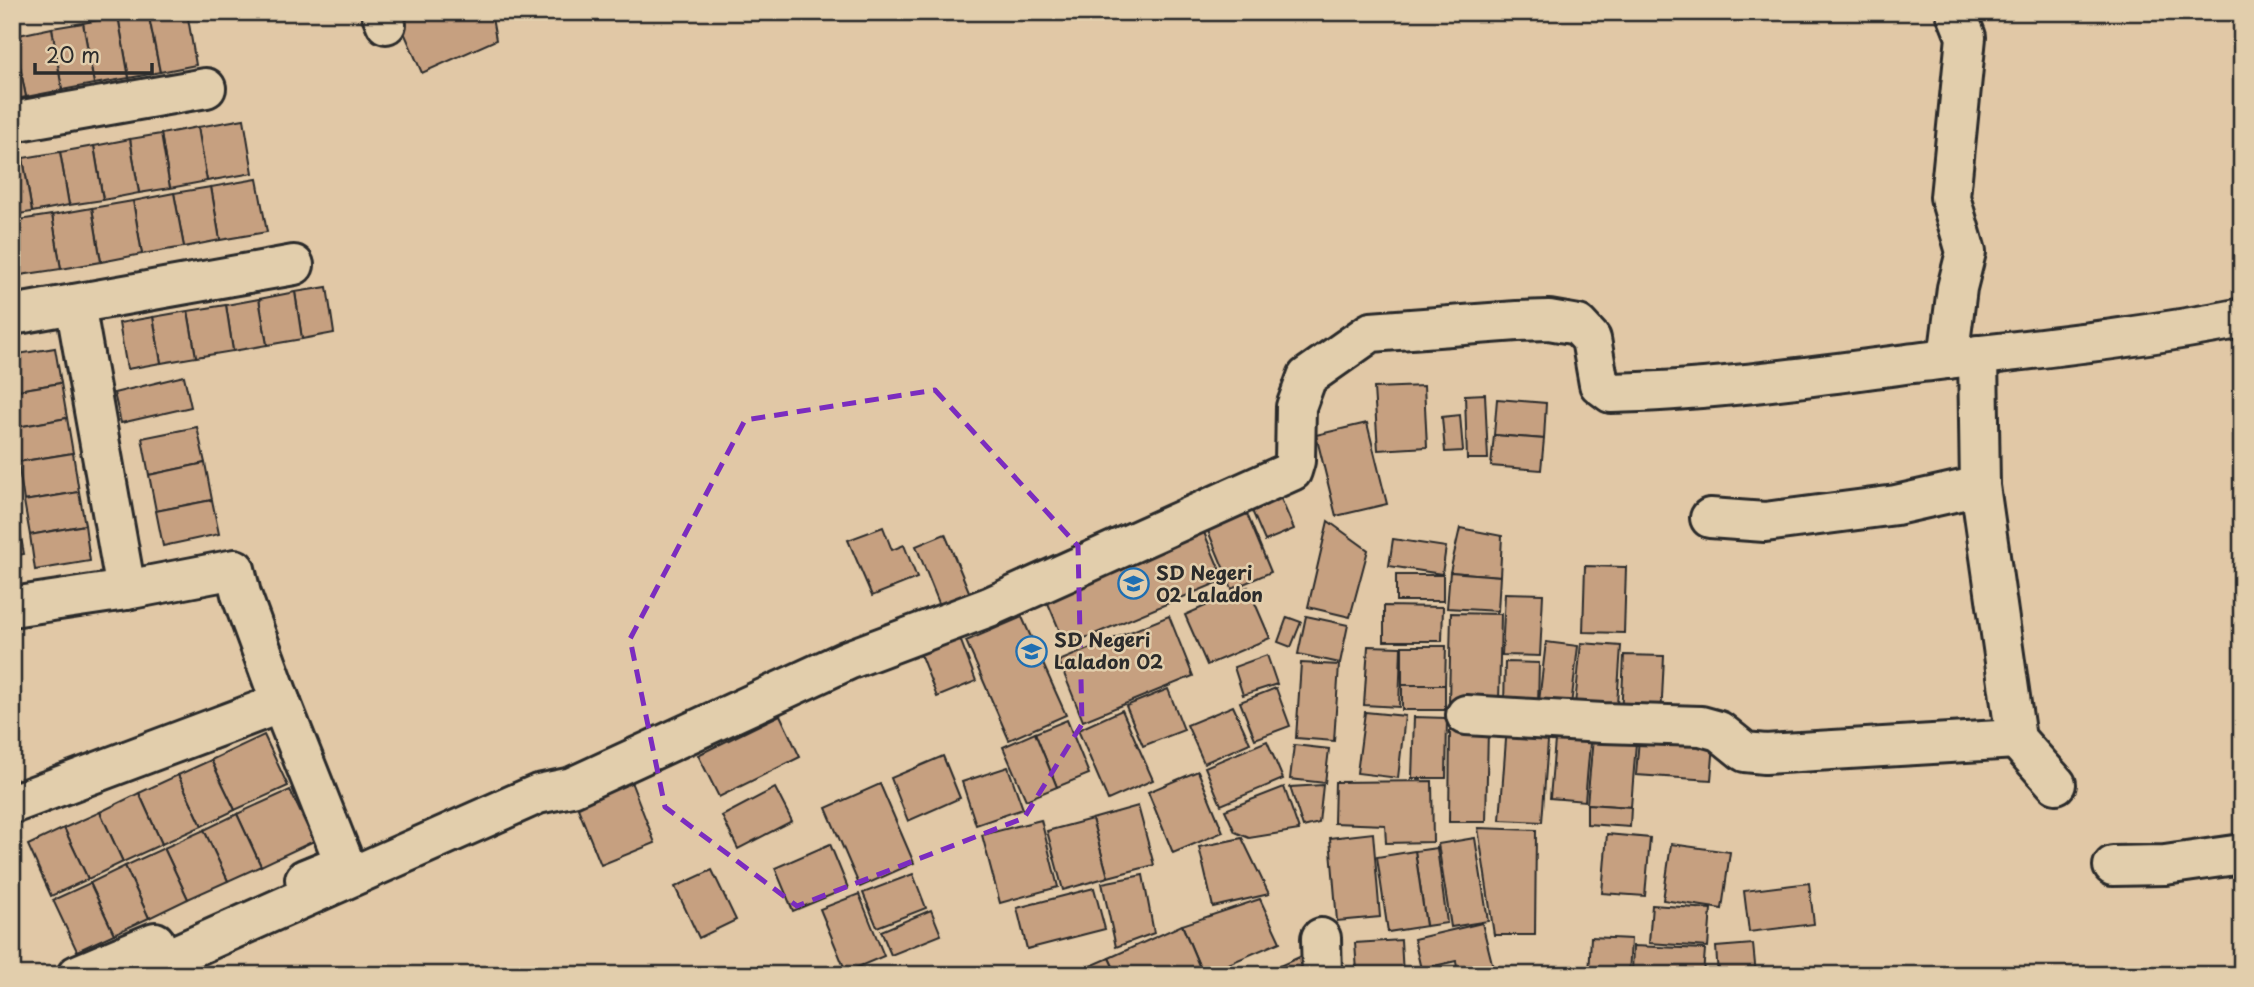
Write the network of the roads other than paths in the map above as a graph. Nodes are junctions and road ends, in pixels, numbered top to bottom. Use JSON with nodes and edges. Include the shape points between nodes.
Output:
{"nodes":[{"id":1,"x":1956,"y":12,"type":"edge"},
{"id":2,"x":206,"y":88,"type":"dead end"},
{"id":3,"x":12,"y":122,"type":"edge"},
{"id":4,"x":294,"y":265,"type":"dead end"},
{"id":5,"x":75,"y":304,"type":"junction"},
{"id":6,"x":12,"y":315,"type":"edge"},
{"id":7,"x":2242,"y":318,"type":"edge"},
{"id":8,"x":1963,"y":357,"type":"junction"},
{"id":9,"x":1979,"y":486,"type":"junction"},
{"id":10,"x":1710,"y":518,"type":"dead end"},
{"id":11,"x":127,"y":590,"type":"junction"},
{"id":12,"x":12,"y":607,"type":"edge"},
{"id":13,"x":281,"y":703,"type":"junction"},
{"id":14,"x":1466,"y":715,"type":"dead end"},
{"id":15,"x":2016,"y":739,"type":"junction"},
{"id":16,"x":2056,"y":784,"type":"dead end"},
{"id":17,"x":12,"y":804,"type":"edge"},
{"id":18,"x":2242,"y":854,"type":"edge"},
{"id":19,"x":2113,"y":866,"type":"dead end"},
{"id":20,"x":77,"y":975,"type":"edge"},
{"id":21,"x":130,"y":975,"type":"edge"}],
"edges":[{"from":1,"to":8,"type":"street","via":[[1966,37],[1950,197],[1966,252],[1957,288]]},
{"from":2,"to":3,"type":"street"},
{"from":4,"to":5,"type":"street"},
{"from":5,"to":6,"type":"street"},
{"from":5,"to":11,"type":"street"},
{"from":7,"to":8,"type":"street","via":[[2177,331]]},
{"from":8,"to":9,"type":"street"},
{"from":8,"to":21,"type":"street","via":[[1676,392],[1611,393],[1599,384],[1591,340],[1578,326],[1549,320],[1371,332],[1307,377],[1296,407],[1292,471],[989,607],[849,660],[572,787],[538,794]]},
{"from":9,"to":10,"type":"street","via":[[1896,505],[1765,522]]},
{"from":9,"to":15,"type":"street"},
{"from":11,"to":12,"type":"street"},
{"from":11,"to":13,"type":"street","via":[[235,569]]},
{"from":13,"to":17,"type":"street"},
{"from":13,"to":20,"type":"street","via":[[342,857],[337,866]]},
{"from":14,"to":15,"type":"street","via":[[1701,726],[1719,731],[1745,752],[1765,754]]},
{"from":15,"to":16,"type":"street"},
{"from":18,"to":19,"type":"street","via":[[2165,865]]}]}
